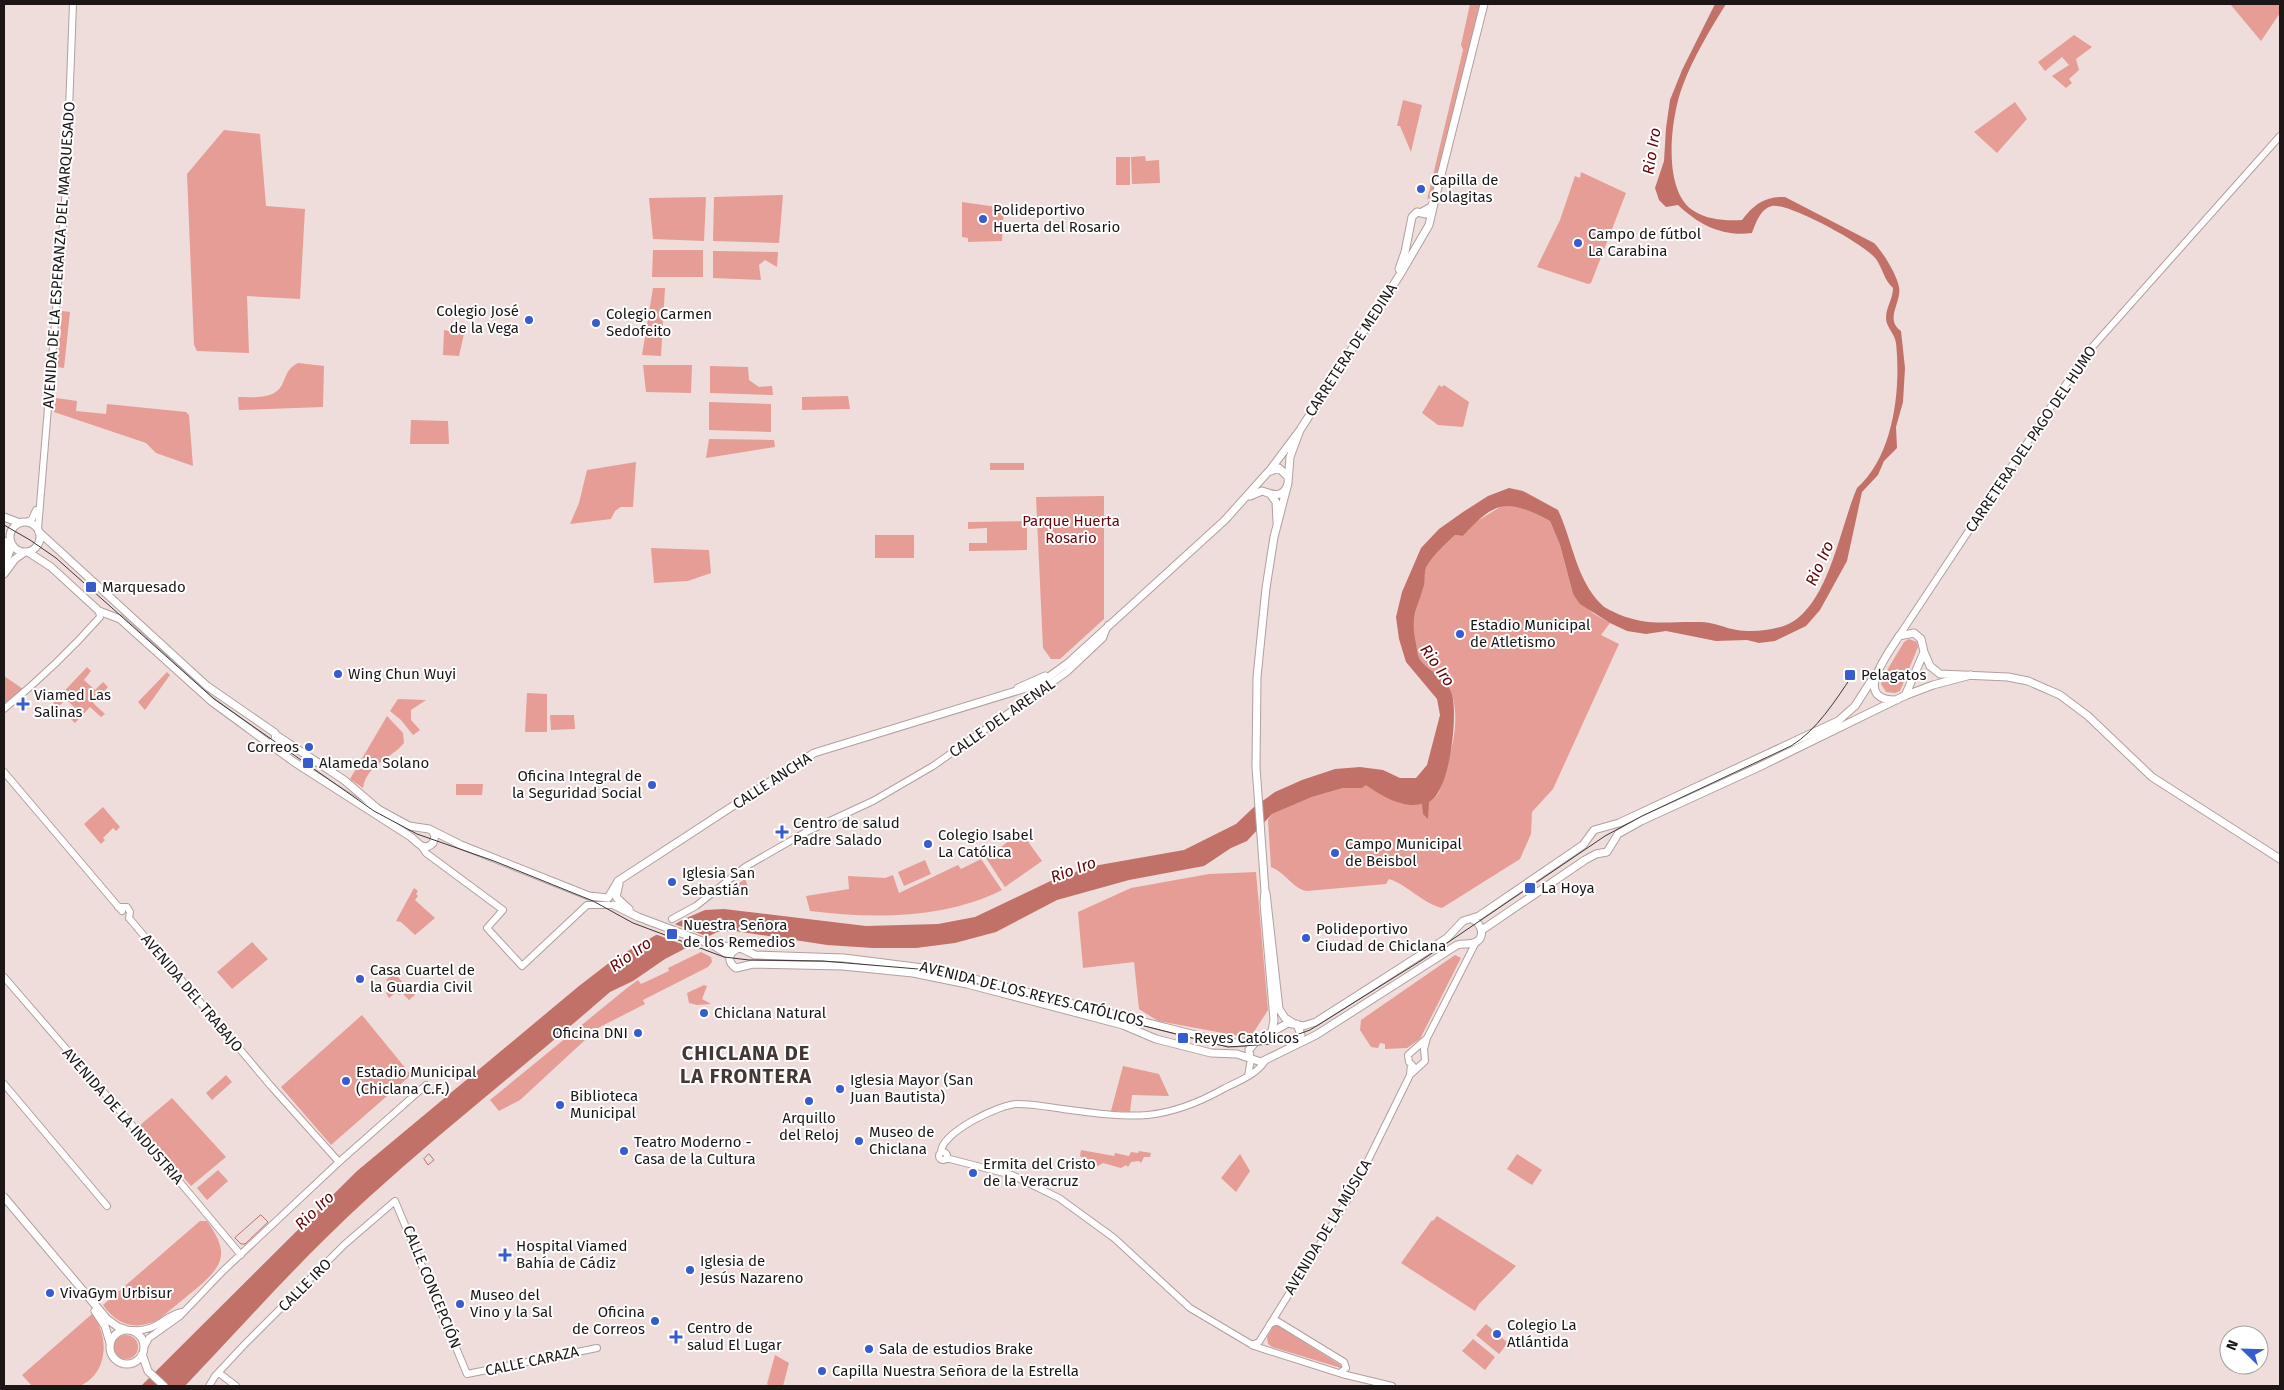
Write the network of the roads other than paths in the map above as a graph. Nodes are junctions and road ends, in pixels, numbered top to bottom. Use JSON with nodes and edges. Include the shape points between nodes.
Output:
{"nodes":[{"id":1,"x":73,"y":4,"type":"edge"},
{"id":2,"x":1484,"y":4,"type":"edge"},
{"id":3,"x":2280,"y":136,"type":"edge"},
{"id":4,"x":1436,"y":199,"type":"junction"},
{"id":5,"x":1422,"y":212,"type":"junction"},
{"id":6,"x":1411,"y":225,"type":"junction"},
{"id":7,"x":1429,"y":225,"type":"junction"},
{"id":8,"x":1398,"y":277,"type":"junction"},
{"id":9,"x":1300,"y":430,"type":"junction"},
{"id":10,"x":1268,"y":472,"type":"junction"},
{"id":11,"x":1288,"y":476,"type":"junction"},
{"id":12,"x":1287,"y":486,"type":"junction"},
{"id":13,"x":1269,"y":494,"type":"junction"},
{"id":14,"x":1248,"y":497,"type":"junction"},
{"id":15,"x":1280,"y":506,"type":"junction"},
{"id":16,"x":38,"y":507,"type":"junction"},
{"id":17,"x":4,"y":517,"type":"edge"},
{"id":18,"x":24,"y":522,"type":"junction"},
{"id":19,"x":39,"y":531,"type":"junction"},
{"id":20,"x":4,"y":534,"type":"edge"},
{"id":21,"x":9,"y":542,"type":"edge"},
{"id":22,"x":26,"y":552,"type":"junction"},
{"id":23,"x":4,"y":562,"type":"edge"},
{"id":24,"x":4,"y":568,"type":"edge"},
{"id":25,"x":4,"y":574,"type":"edge"},
{"id":26,"x":99,"y":610,"type":"junction"},
{"id":27,"x":1913,"y":615,"type":"junction"},
{"id":28,"x":1108,"y":625,"type":"junction"},
{"id":29,"x":1914,"y":633,"type":"junction"},
{"id":30,"x":1900,"y":636,"type":"junction"},
{"id":31,"x":1924,"y":652,"type":"junction"},
{"id":32,"x":1875,"y":675,"type":"junction"},
{"id":33,"x":1971,"y":675,"type":"junction"},
{"id":34,"x":1904,"y":696,"type":"junction"},
{"id":35,"x":1897,"y":700,"type":"junction"},
{"id":36,"x":4,"y":709,"type":"edge"},
{"id":37,"x":274,"y":733,"type":"junction"},
{"id":38,"x":268,"y":742,"type":"junction"},
{"id":39,"x":4,"y":772,"type":"edge"},
{"id":40,"x":424,"y":828,"type":"junction"},
{"id":41,"x":1603,"y":829,"type":"junction"},
{"id":42,"x":433,"y":832,"type":"junction"},
{"id":43,"x":1587,"y":840,"type":"junction"},
{"id":44,"x":420,"y":844,"type":"junction"},
{"id":45,"x":1612,"y":844,"type":"junction"},
{"id":46,"x":1596,"y":854,"type":"junction"},
{"id":47,"x":2280,"y":859,"type":"edge"},
{"id":48,"x":1265,"y":891,"type":"junction"},
{"id":49,"x":612,"y":900,"type":"junction"},
{"id":50,"x":672,"y":919,"type":"dead end"},
{"id":51,"x":1472,"y":919,"type":"junction"},
{"id":52,"x":1458,"y":928,"type":"junction"},
{"id":53,"x":1482,"y":930,"type":"junction"},
{"id":54,"x":1476,"y":942,"type":"junction"},
{"id":55,"x":710,"y":943,"type":"junction"},
{"id":56,"x":1466,"y":943,"type":"junction"},
{"id":57,"x":737,"y":949,"type":"junction"},
{"id":58,"x":747,"y":952,"type":"junction"},
{"id":59,"x":730,"y":956,"type":"junction"},
{"id":60,"x":1467,"y":957,"type":"junction"},
{"id":61,"x":745,"y":966,"type":"junction"},
{"id":62,"x":4,"y":977,"type":"edge"},
{"id":63,"x":1296,"y":1024,"type":"junction"},
{"id":64,"x":1272,"y":1031,"type":"junction"},
{"id":65,"x":1427,"y":1038,"type":"junction"},
{"id":66,"x":1256,"y":1041,"type":"junction"},
{"id":67,"x":1294,"y":1047,"type":"junction"},
{"id":68,"x":1416,"y":1049,"type":"junction"},
{"id":69,"x":1425,"y":1053,"type":"junction"},
{"id":70,"x":1250,"y":1059,"type":"junction"},
{"id":71,"x":1265,"y":1061,"type":"junction"},
{"id":72,"x":1414,"y":1066,"type":"junction"},
{"id":73,"x":1248,"y":1076,"type":"junction"},
{"id":74,"x":4,"y":1084,"type":"edge"},
{"id":75,"x":426,"y":1085,"type":"dead end"},
{"id":76,"x":338,"y":1162,"type":"junction"},
{"id":77,"x":4,"y":1198,"type":"edge"},
{"id":78,"x":395,"y":1201,"type":"joint"},
{"id":79,"x":4,"y":1204,"type":"edge"},
{"id":80,"x":107,"y":1206,"type":"dead end"},
{"id":81,"x":241,"y":1255,"type":"junction"},
{"id":82,"x":182,"y":1312,"type":"junction"},
{"id":83,"x":1270,"y":1324,"type":"junction"},
{"id":84,"x":129,"y":1330,"type":"junction"},
{"id":85,"x":1266,"y":1331,"type":"junction"},
{"id":86,"x":110,"y":1342,"type":"junction"},
{"id":87,"x":1252,"y":1345,"type":"junction"},
{"id":88,"x":597,"y":1348,"type":"dead end"},
{"id":89,"x":143,"y":1351,"type":"junction"},
{"id":90,"x":1275,"y":1353,"type":"junction"},
{"id":91,"x":128,"y":1364,"type":"junction"},
{"id":92,"x":1346,"y":1368,"type":"junction"},
{"id":93,"x":148,"y":1371,"type":"junction"},
{"id":94,"x":219,"y":1373,"type":"junction"},
{"id":95,"x":1340,"y":1373,"type":"junction"},
{"id":96,"x":467,"y":1374,"type":"joint"},
{"id":97,"x":1353,"y":1376,"type":"junction"},
{"id":98,"x":164,"y":1386,"type":"edge"},
{"id":99,"x":211,"y":1386,"type":"edge"},
{"id":100,"x":236,"y":1386,"type":"edge"},
{"id":101,"x":1392,"y":1386,"type":"edge"}],
"edges":[{"from":1,"to":16,"type":"street","name":"AVENIDA DE LA ESPERANZA DEL MARQUESADO","via":[[66,196]]},
{"from":2,"to":4,"type":"main road"},
{"from":3,"to":27,"type":"street","name":"CARRETERA DEL PAGO DEL HUMO","via":[[2086,354]]},
{"from":4,"to":5,"type":"main road"},
{"from":4,"to":7,"type":"main road","name":"CARRETERA DE MEDINA"},
{"from":5,"to":6,"type":"main road","via":[[1413,214]]},
{"from":5,"to":7,"type":"main road","via":[[1428,216]]},
{"from":6,"to":7,"type":"main road","via":[[1419,231]]},
{"from":6,"to":8,"type":"main road"},
{"from":7,"to":8,"type":"main road","name":"CARRETERA DE MEDINA"},
{"from":8,"to":9,"type":"main road","name":"CARRETERA DE MEDINA"},
{"from":9,"to":10,"type":"main road","name":"CARRETERA DE MEDINA"},
{"from":9,"to":11,"type":"main road","via":[[1290,458]]},
{"from":10,"to":11,"type":"main road","via":[[1279,468]]},
{"from":10,"to":13,"type":"main road","via":[[1263,484]]},
{"from":10,"to":14,"type":"main road","name":"CARRETERA DE MEDINA"},
{"from":11,"to":12,"type":"main road"},
{"from":12,"to":13,"type":"main road","via":[[1280,494]]},
{"from":12,"to":15,"type":"main road"},
{"from":13,"to":14,"type":"main road","via":[[1260,492]]},
{"from":13,"to":15,"type":"main road"},
{"from":14,"to":28,"type":"main road"},
{"from":15,"to":48,"type":"main road","via":[[1266,588],[1257,677],[1256,767]]},
{"from":16,"to":18,"type":"street","via":[[32,519]]},
{"from":16,"to":19,"type":"street","name":"AVENIDA DE LA ESPERANZA DEL MARQUESADO"},
{"from":17,"to":18,"type":"main road"},
{"from":18,"to":19,"type":"main road"},
{"from":18,"to":21,"type":"main road","via":[[12,530]]},
{"from":19,"to":22,"type":"main road","via":[[38,545]]},
{"from":19,"to":37,"type":"main road","via":[[207,686]]},
{"from":20,"to":21,"type":"main road"},
{"from":21,"to":22,"type":"main road"},
{"from":21,"to":23,"type":"main road"},
{"from":21,"to":24,"type":"main road"},
{"from":22,"to":25,"type":"main road","via":[[15,559]]},
{"from":22,"to":26,"type":"main road","via":[[51,567]]},
{"from":26,"to":36,"type":"street","via":[[100,617],[31,687]]},
{"from":26,"to":38,"type":"main road","via":[[120,619],[211,701]]},
{"from":27,"to":29,"type":"street","via":[[1911,626]]},
{"from":27,"to":30,"type":"street","name":"CARRETERA DEL PAGO DEL HUMO"},
{"from":28,"to":49,"type":"main road","name":"CALLE ANCHA","via":[[1054,674],[1030,688],[814,753],[624,878]]},
{"from":28,"to":50,"type":"street","name":"CALLE DEL ARENAL","via":[[1103,638],[1067,672],[933,766],[746,867]]},
{"from":29,"to":30,"type":"main road"},
{"from":29,"to":31,"type":"main road","via":[[1921,640]]},
{"from":30,"to":32,"type":"main road"},
{"from":31,"to":33,"type":"main road","via":[[1937,673]]},
{"from":31,"to":34,"type":"main road"},
{"from":32,"to":35,"type":"main road","via":[[1874,683],[1879,694]]},
{"from":32,"to":41,"type":"main road","via":[[1855,706],[1838,721]]},
{"from":33,"to":34,"type":"main road","via":[[1933,684]]},
{"from":33,"to":47,"type":"main road","via":[[2017,678],[2060,695],[2088,716],[2152,777]]},
{"from":34,"to":35,"type":"main road"},
{"from":35,"to":45,"type":"main road","via":[[1641,822],[1618,834]]},
{"from":37,"to":38,"type":"main road","via":[[275,742]]},
{"from":37,"to":40,"type":"main road","via":[[344,780],[378,809],[412,827]]},
{"from":38,"to":44,"type":"main road"},
{"from":39,"to":76,"type":"street","name":"AVENIDA DEL TRABAJO","via":[[121,909],[126,907],[129,910],[129,918]]},
{"from":40,"to":42,"type":"main road"},
{"from":40,"to":44,"type":"main road","via":[[417,834]]},
{"from":41,"to":43,"type":"main road","via":[[1591,832]]},
{"from":41,"to":45,"type":"main road","via":[[1611,836]]},
{"from":42,"to":44,"type":"main road","via":[[433,843],[427,847]]},
{"from":42,"to":49,"type":"main road","via":[[584,894]]},
{"from":43,"to":46,"type":"main road","via":[[1589,849]]},
{"from":43,"to":51,"type":"main road"},
{"from":44,"to":49,"type":"street","via":[[426,854],[504,910],[487,928],[522,966],[587,905]]},
{"from":45,"to":46,"type":"main road","via":[[1607,852]]},
{"from":46,"to":53,"type":"main road"},
{"from":48,"to":63,"type":"main road","via":[[1269,903],[1279,1009],[1285,1018]]},
{"from":48,"to":64,"type":"main road","via":[[1274,1020]]},
{"from":49,"to":55,"type":"main road","via":[[643,917]]},
{"from":51,"to":52,"type":"main road","via":[[1463,921]]},
{"from":51,"to":53,"type":"main road"},
{"from":52,"to":56,"type":"main road","via":[[1458,936]]},
{"from":52,"to":63,"type":"main road","via":[[1404,967],[1316,1022],[1303,1026]]},
{"from":53,"to":54,"type":"main road"},
{"from":54,"to":56,"type":"main road"},
{"from":54,"to":60,"type":"street"},
{"from":55,"to":57,"type":"main road"},
{"from":55,"to":59,"type":"main road"},
{"from":56,"to":60,"type":"street","via":[[1469,949]]},
{"from":56,"to":67,"type":"main road","via":[[1457,945]]},
{"from":57,"to":58,"type":"main road"},
{"from":57,"to":59,"type":"main road"},
{"from":58,"to":61,"type":"main road","via":[[749,960]]},
{"from":58,"to":66,"type":"main road","name":"AVENIDA DE LOS REYES CATÓLICOS","via":[[918,966],[1219,1040],[1235,1043]]},
{"from":59,"to":61,"type":"main road","via":[[734,967]]},
{"from":60,"to":65,"type":"street"},
{"from":61,"to":70,"type":"main road","name":"AVENIDA DE LOS REYES CATÓLICOS","via":[[842,966],[930,976],[1124,1026],[1145,1036],[1186,1047]]},
{"from":62,"to":81,"type":"street","name":"AVENIDA DE LA INDUSTRIA"},
{"from":63,"to":64,"type":"main road","via":[[1284,1024]]},
{"from":63,"to":67,"type":"main road","via":[[1301,1034]]},
{"from":64,"to":66,"type":"main road"},
{"from":65,"to":68,"type":"street"},
{"from":65,"to":69,"type":"street"},
{"from":66,"to":70,"type":"main road","via":[[1249,1050]]},
{"from":67,"to":71,"type":"main road"},
{"from":68,"to":69,"type":"street"},
{"from":68,"to":72,"type":"street","via":[[1408,1055]]},
{"from":69,"to":72,"type":"street","via":[[1424,1063]]},
{"from":70,"to":71,"type":"main road","name":"AVENIDA DE LOS REYES CATÓLICOS"},
{"from":70,"to":73,"type":"street"},
{"from":71,"to":73,"type":"street"},
{"from":72,"to":83,"type":"street","name":"AVENIDA DE LA MÚSICA","via":[[1353,1191]]},
{"from":73,"to":87,"type":"street","via":[[1193,1105],[1150,1116],[1129,1117],[1024,1104],[1004,1106],[945,1141],[944,1155],[1012,1175],[1059,1198],[1114,1238],[1190,1308]]},
{"from":74,"to":80,"type":"street"},
{"from":75,"to":76,"type":"street"},
{"from":76,"to":81,"type":"street"},
{"from":77,"to":84,"type":"main road","via":[[107,1318],[118,1327]]},
{"from":78,"to":94,"type":"street","name":"CALLE IRO","via":[[341,1249]]},
{"from":78,"to":96,"type":"street","name":"CALLE CONCEPCIÓN"},
{"from":79,"to":86,"type":"main road","via":[[98,1315]]},
{"from":81,"to":82,"type":"street"},
{"from":82,"to":84,"type":"street","via":[[156,1327]]},
{"from":82,"to":89,"type":"street","via":[[149,1338]]},
{"from":83,"to":85,"type":"street","name":"AVENIDA DE LA MÚSICA"},
{"from":83,"to":92,"type":"street","via":[[1277,1321],[1344,1362]]},
{"from":84,"to":86,"type":"main road","via":[[115,1333]]},
{"from":84,"to":89,"type":"main road","via":[[141,1337]]},
{"from":85,"to":87,"type":"street","name":"AVENIDA DE LA MÚSICA","via":[[1259,1342]]},
{"from":85,"to":90,"type":"street","via":[[1266,1345]]},
{"from":86,"to":91,"type":"main road","via":[[109,1350],[114,1359]]},
{"from":87,"to":90,"type":"street"},
{"from":88,"to":96,"type":"street","name":"CALLE CARAZA"},
{"from":89,"to":91,"type":"main road","via":[[138,1360]]},
{"from":89,"to":93,"type":"main road"},
{"from":90,"to":95,"type":"street"},
{"from":91,"to":93,"type":"main road"},
{"from":92,"to":95,"type":"street"},
{"from":92,"to":97,"type":"street"},
{"from":93,"to":98,"type":"main road"},
{"from":94,"to":99,"type":"street","name":"CALLE IRO"},
{"from":94,"to":100,"type":"street"},
{"from":95,"to":97,"type":"street"},
{"from":97,"to":101,"type":"street"}]}
